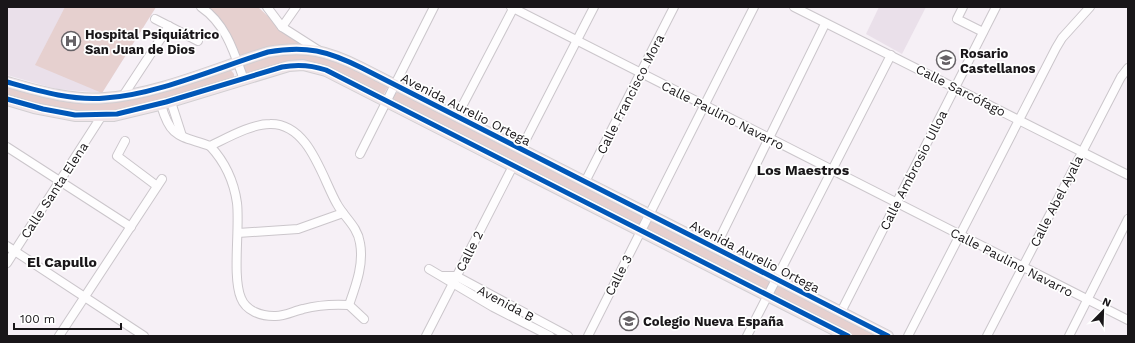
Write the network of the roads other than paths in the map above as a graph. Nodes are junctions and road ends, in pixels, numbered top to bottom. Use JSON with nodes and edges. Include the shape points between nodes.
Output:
{"nodes":[{"id":1,"x":201,"y":7,"type":"edge"},
{"id":2,"x":267,"y":7,"type":"edge"},
{"id":3,"x":296,"y":7,"type":"edge"},
{"id":4,"x":434,"y":7,"type":"edge"},
{"id":5,"x":513,"y":7,"type":"edge"},
{"id":6,"x":594,"y":7,"type":"edge"},
{"id":7,"x":674,"y":7,"type":"edge"},
{"id":8,"x":754,"y":7,"type":"edge"},
{"id":9,"x":794,"y":7,"type":"edge"},
{"id":10,"x":964,"y":7,"type":"edge"},
{"id":11,"x":996,"y":7,"type":"edge"},
{"id":12,"x":1090,"y":7,"type":"edge"},
{"id":13,"x":155,"y":19,"type":"dead end"},
{"id":14,"x":825,"y":24,"type":"junction"},
{"id":15,"x":168,"y":26,"type":"junction"},
{"id":16,"x":282,"y":27,"type":"junction"},
{"id":17,"x":984,"y":32,"type":"junction"},
{"id":18,"x":198,"y":41,"type":"dead end"},
{"id":19,"x":577,"y":41,"type":"junction"},
{"id":20,"x":318,"y":50,"type":"junction"},
{"id":21,"x":891,"y":55,"type":"junction"},
{"id":22,"x":238,"y":62,"type":"junction"},
{"id":23,"x":1128,"y":68,"type":"edge"},
{"id":24,"x":641,"y":73,"type":"junction"},
{"id":25,"x":244,"y":80,"type":"junction"},
{"id":26,"x":7,"y":82,"type":"edge"},
{"id":27,"x":394,"y":84,"type":"junction"},
{"id":28,"x":956,"y":88,"type":"junction"},
{"id":29,"x":123,"y":96,"type":"junction"},
{"id":30,"x":7,"y":100,"type":"edge"},
{"id":31,"x":385,"y":101,"type":"junction"},
{"id":32,"x":165,"y":104,"type":"junction"},
{"id":33,"x":705,"y":106,"type":"junction"},
{"id":34,"x":457,"y":116,"type":"junction"},
{"id":35,"x":101,"y":117,"type":"junction"},
{"id":36,"x":1019,"y":120,"type":"junction"},
{"id":37,"x":182,"y":136,"type":"junction"},
{"id":38,"x":768,"y":138,"type":"junction"},
{"id":39,"x":125,"y":141,"type":"dead end"},
{"id":40,"x":210,"y":146,"type":"junction"},
{"id":41,"x":7,"y":147,"type":"edge"},
{"id":42,"x":521,"y":149,"type":"junction"},
{"id":43,"x":1082,"y":152,"type":"junction"},
{"id":44,"x":360,"y":154,"type":"dead end"},
{"id":45,"x":513,"y":166,"type":"junction"},
{"id":46,"x":832,"y":170,"type":"junction"},
{"id":47,"x":1128,"y":175,"type":"edge"},
{"id":48,"x":162,"y":179,"type":"dead end"},
{"id":49,"x":60,"y":181,"type":"junction"},
{"id":50,"x":585,"y":182,"type":"junction"},
{"id":51,"x":157,"y":186,"type":"junction"},
{"id":52,"x":897,"y":203,"type":"junction"},
{"id":53,"x":343,"y":212,"type":"junction"},
{"id":54,"x":649,"y":214,"type":"junction"},
{"id":55,"x":1128,"y":220,"type":"edge"},
{"id":56,"x":131,"y":227,"type":"junction"},
{"id":57,"x":640,"y":231,"type":"junction"},
{"id":58,"x":238,"y":233,"type":"junction"},
{"id":59,"x":960,"y":235,"type":"junction"},
{"id":60,"x":7,"y":246,"type":"edge"},
{"id":61,"x":715,"y":248,"type":"junction"},
{"id":62,"x":15,"y":251,"type":"junction"},
{"id":63,"x":7,"y":263,"type":"edge"},
{"id":64,"x":1023,"y":267,"type":"junction"},
{"id":65,"x":429,"y":269,"type":"dead end"},
{"id":66,"x":776,"y":279,"type":"junction"},
{"id":67,"x":454,"y":280,"type":"junction"},
{"id":68,"x":768,"y":296,"type":"junction"},
{"id":69,"x":85,"y":297,"type":"junction"},
{"id":70,"x":1087,"y":300,"type":"junction"},
{"id":71,"x":349,"y":305,"type":"junction"},
{"id":72,"x":841,"y":312,"type":"junction"},
{"id":73,"x":364,"y":319,"type":"dead end"},
{"id":74,"x":1128,"y":320,"type":"edge"},
{"id":75,"x":139,"y":335,"type":"edge"},
{"id":76,"x":60,"y":336,"type":"edge"},
{"id":77,"x":426,"y":336,"type":"edge"},
{"id":78,"x":550,"y":336,"type":"edge"},
{"id":79,"x":568,"y":336,"type":"edge"},
{"id":80,"x":588,"y":336,"type":"edge"},
{"id":81,"x":747,"y":336,"type":"edge"},
{"id":82,"x":846,"y":336,"type":"edge"},
{"id":83,"x":888,"y":336,"type":"edge"},
{"id":84,"x":908,"y":336,"type":"edge"},
{"id":85,"x":987,"y":336,"type":"edge"},
{"id":86,"x":1069,"y":336,"type":"edge"}],
"edges":[{"from":1,"to":22,"type":"street","via":[[223,28]]},
{"from":2,"to":16,"type":"street"},
{"from":3,"to":16,"type":"street"},
{"from":4,"to":27,"type":"street"},
{"from":5,"to":19,"type":"street","name":"Calle Paulino Navarro"},
{"from":5,"to":34,"type":"street"},
{"from":6,"to":19,"type":"street"},
{"from":7,"to":24,"type":"street","name":"Calle Francisco Mora"},
{"from":8,"to":33,"type":"street","name":"Calle 3"},
{"from":9,"to":14,"type":"street","name":"Calle Sarcófago"},
{"from":10,"to":17,"type":"street","via":[[957,19]]},
{"from":11,"to":17,"type":"street","name":"Calle Ambrosio Ulloa"},
{"from":12,"to":36,"type":"street","via":[[1062,38]]},
{"from":13,"to":15,"type":"street"},
{"from":14,"to":21,"type":"street","name":"Calle Sarcófago"},
{"from":14,"to":38,"type":"street"},
{"from":15,"to":18,"type":"street"},
{"from":15,"to":29,"type":"street"},
{"from":16,"to":20,"type":"street"},
{"from":17,"to":28,"type":"street","name":"Calle Ambrosio Ulloa"},
{"from":19,"to":24,"type":"street","name":"Calle Paulino Navarro"},
{"from":19,"to":42,"type":"street"},
{"from":20,"to":22,"type":"main road","name":"Avenida Aurelio Ortega","via":[[283,49]]},
{"from":20,"to":27,"type":"main road","name":"Avenida Aurelio Ortega"},
{"from":21,"to":28,"type":"street","name":"Calle Sarcófago"},
{"from":21,"to":46,"type":"street"},
{"from":22,"to":25,"type":"street"},
{"from":22,"to":29,"type":"main road","name":"Avenida Aurelio Ortega","via":[[144,92]]},
{"from":23,"to":43,"type":"street","name":"Calle Abel Ayala"},
{"from":24,"to":33,"type":"street","name":"Calle Paulino Navarro"},
{"from":24,"to":50,"type":"street","name":"Calle Francisco Mora"},
{"from":25,"to":31,"type":"main road","via":[[289,66],[303,65],[326,71]]},
{"from":25,"to":32,"type":"main road"},
{"from":26,"to":29,"type":"main road","name":"Avenida Aurelio Ortega","via":[[75,98]]},
{"from":27,"to":31,"type":"street"},
{"from":27,"to":34,"type":"main road","name":"Avenida Aurelio Ortega"},
{"from":28,"to":36,"type":"street","name":"Calle Sarcófago"},
{"from":28,"to":52,"type":"street","name":"Calle Ambrosio Ulloa"},
{"from":30,"to":35,"type":"main road","via":[[57,113]]},
{"from":31,"to":44,"type":"street"},
{"from":31,"to":45,"type":"main road"},
{"from":32,"to":35,"type":"main road"},
{"from":32,"to":37,"type":"street"},
{"from":32,"to":37,"type":"street","via":[[167,124],[172,131]]},
{"from":33,"to":38,"type":"street","name":"Calle Paulino Navarro"},
{"from":33,"to":54,"type":"street","name":"Calle 3"},
{"from":34,"to":42,"type":"main road","name":"Avenida Aurelio Ortega"},
{"from":35,"to":49,"type":"street","name":"Calle Santa Elena"},
{"from":36,"to":43,"type":"street","name":"Calle Sarcófago"},
{"from":36,"to":59,"type":"street"},
{"from":37,"to":40,"type":"street"},
{"from":38,"to":46,"type":"street","name":"Calle Paulino Navarro"},
{"from":38,"to":61,"type":"street"},
{"from":39,"to":51,"type":"street","via":[[117,156]]},
{"from":40,"to":53,"type":"street","via":[[240,131],[270,124],[287,128],[312,151],[337,205]]},
{"from":40,"to":58,"type":"street","via":[[220,157],[233,186],[237,203]]},
{"from":41,"to":49,"type":"street"},
{"from":42,"to":50,"type":"main road","name":"Avenida Aurelio Ortega"},
{"from":43,"to":47,"type":"street","name":"Calle Sarcófago"},
{"from":43,"to":64,"type":"street","name":"Calle Abel Ayala"},
{"from":45,"to":57,"type":"main road"},
{"from":45,"to":67,"type":"street","name":"Calle 2"},
{"from":46,"to":52,"type":"street","name":"Calle Paulino Navarro"},
{"from":46,"to":66,"type":"street"},
{"from":48,"to":51,"type":"street"},
{"from":49,"to":56,"type":"street"},
{"from":49,"to":62,"type":"street","name":"Calle Santa Elena"},
{"from":50,"to":54,"type":"main road","name":"Avenida Aurelio Ortega"},
{"from":51,"to":56,"type":"street"},
{"from":52,"to":59,"type":"street","name":"Calle Paulino Navarro"},
{"from":52,"to":72,"type":"street","name":"Calle Ambrosio Ulloa"},
{"from":53,"to":58,"type":"street","via":[[298,229]]},
{"from":53,"to":71,"type":"street","via":[[360,240],[362,253]]},
{"from":54,"to":57,"type":"street","name":"Calle 3"},
{"from":54,"to":61,"type":"main road","name":"Avenida Aurelio Ortega"},
{"from":55,"to":70,"type":"street"},
{"from":56,"to":69,"type":"street"},
{"from":57,"to":68,"type":"main road"},
{"from":57,"to":80,"type":"street","name":"Calle 3"},
{"from":58,"to":71,"type":"street","via":[[238,281],[241,298],[256,313],[275,317],[331,304]]},
{"from":59,"to":64,"type":"street","name":"Calle Paulino Navarro"},
{"from":59,"to":84,"type":"street"},
{"from":60,"to":62,"type":"street"},
{"from":61,"to":66,"type":"main road","name":"Avenida Aurelio Ortega"},
{"from":62,"to":63,"type":"street","name":"Calle Santa Elena"},
{"from":62,"to":69,"type":"street"},
{"from":64,"to":70,"type":"street","name":"Calle Paulino Navarro"},
{"from":64,"to":85,"type":"street","name":"Calle Abel Ayala"},
{"from":65,"to":67,"type":"street","name":"Avenida B"},
{"from":66,"to":68,"type":"street"},
{"from":66,"to":72,"type":"main road","name":"Avenida Aurelio Ortega"},
{"from":67,"to":77,"type":"street","name":"Calle 2"},
{"from":67,"to":78,"type":"street","name":"Avenida B","via":[[493,307]]},
{"from":67,"to":79,"type":"street","name":"Avenida B"},
{"from":68,"to":81,"type":"street"},
{"from":68,"to":82,"type":"main road"},
{"from":69,"to":75,"type":"street"},
{"from":69,"to":76,"type":"street"},
{"from":70,"to":74,"type":"street","name":"Calle Paulino Navarro"},
{"from":70,"to":86,"type":"street"},
{"from":71,"to":73,"type":"street"},
{"from":72,"to":83,"type":"main road","name":"Avenida Aurelio Ortega"}]}
